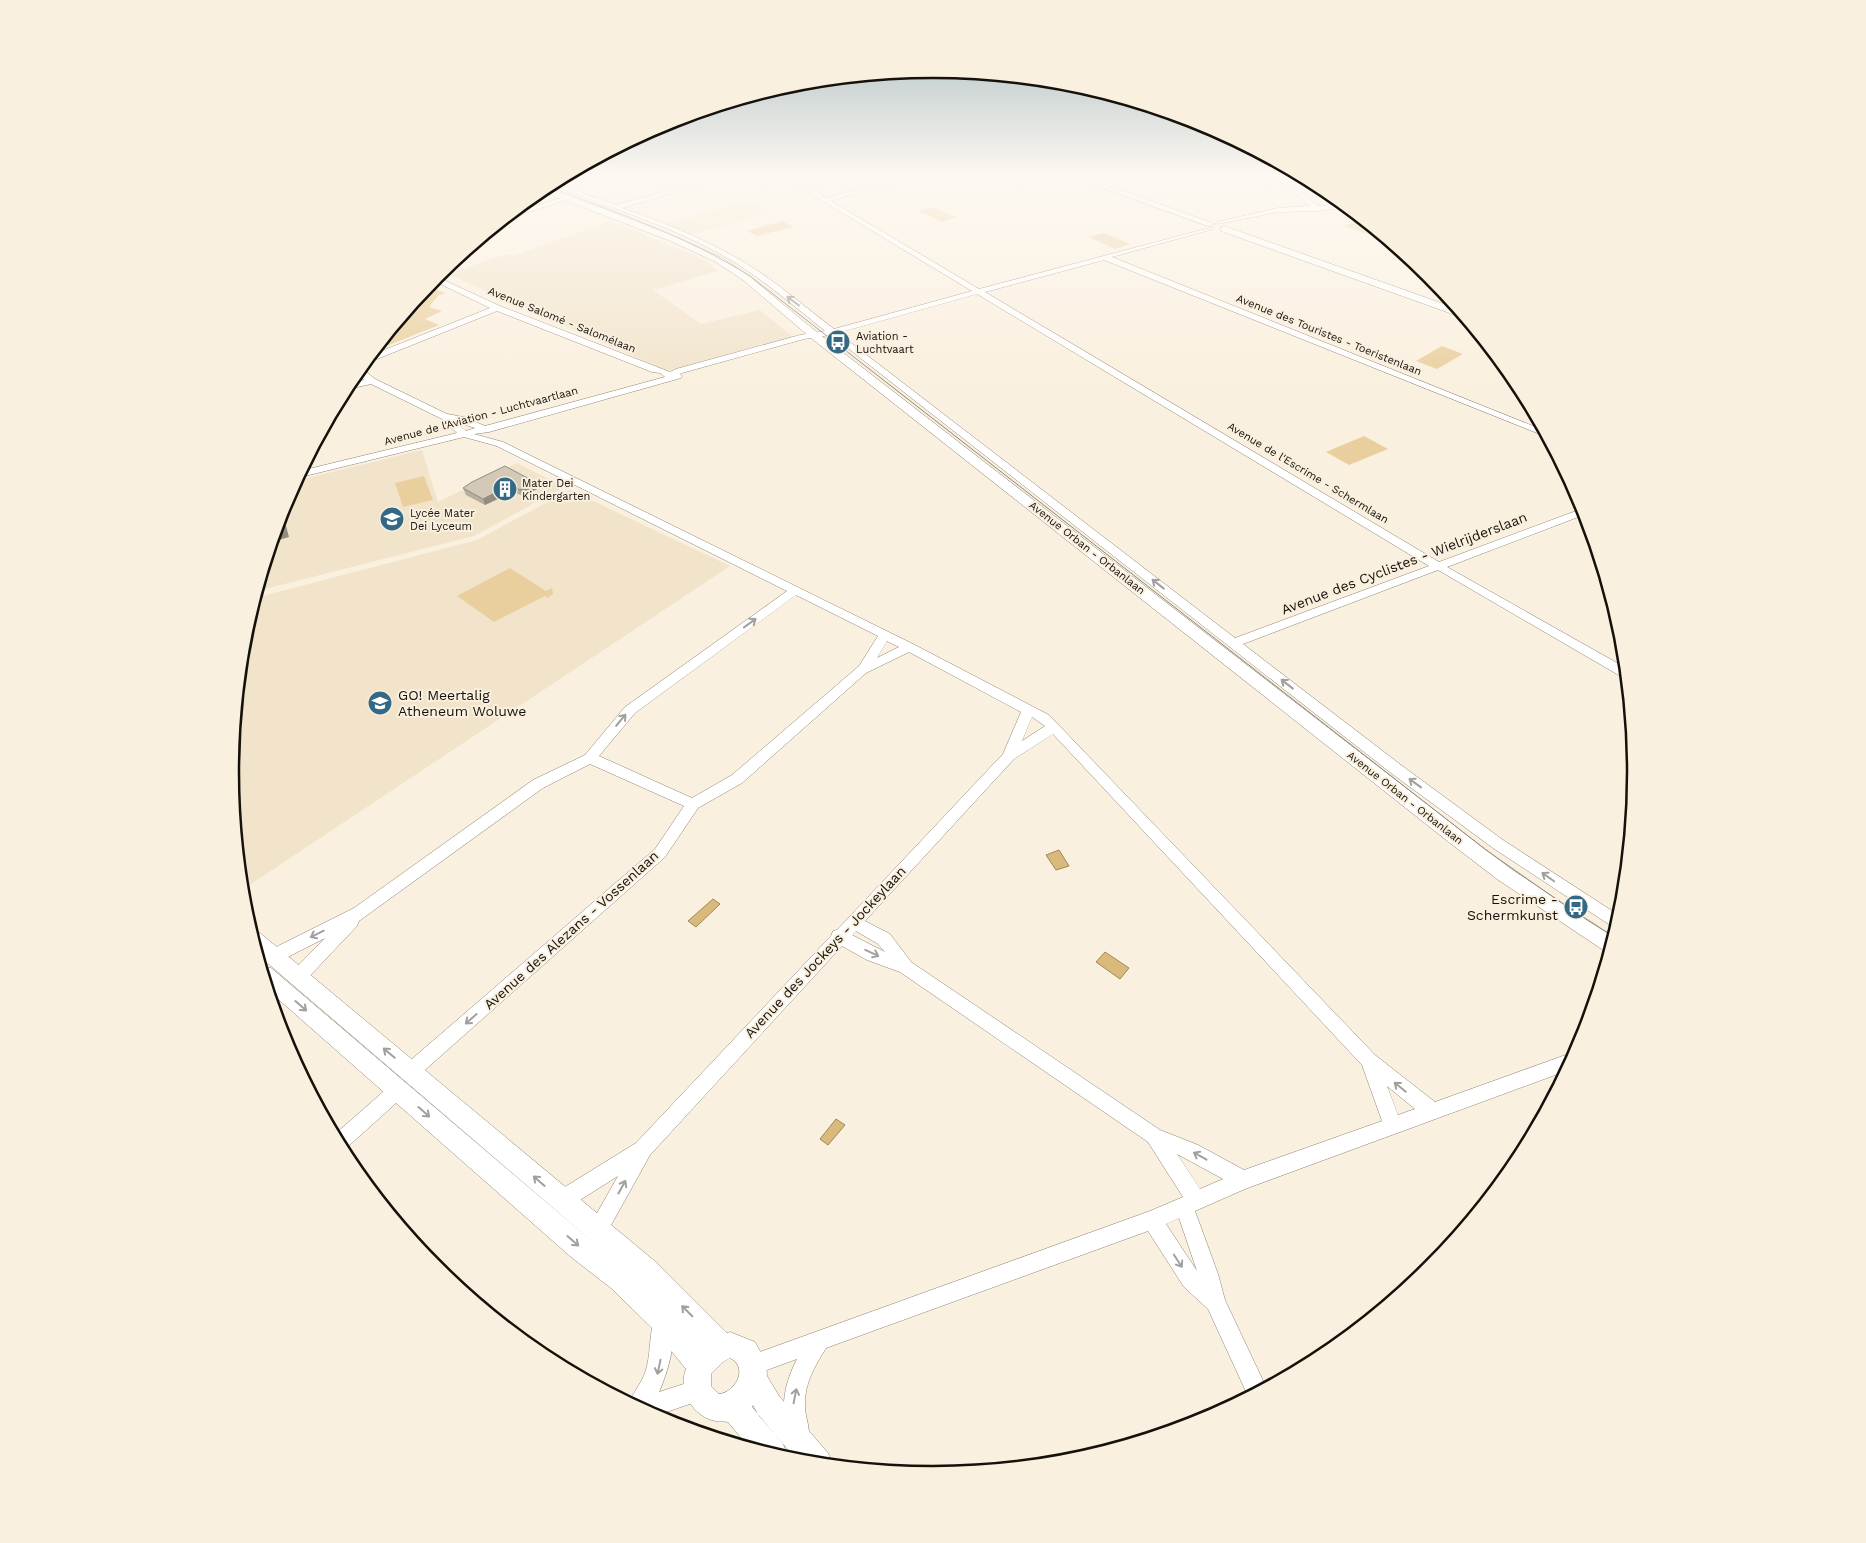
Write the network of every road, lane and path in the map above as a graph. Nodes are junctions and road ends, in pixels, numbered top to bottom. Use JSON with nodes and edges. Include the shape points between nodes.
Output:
{"nodes":[{"id":1,"x":689,"y":246,"type":"edge"},
{"id":2,"x":710,"y":246,"type":"edge"},
{"id":3,"x":901,"y":246,"type":"edge"},
{"id":4,"x":1144,"y":246,"type":"edge"},
{"id":5,"x":1273,"y":246,"type":"edge"},
{"id":6,"x":1104,"y":257,"type":"junction"},
{"id":7,"x":441,"y":282,"type":"edge"},
{"id":8,"x":978,"y":292,"type":"junction"},
{"id":9,"x":497,"y":308,"type":"junction"},
{"id":10,"x":1451,"y":310,"type":"edge"},
{"id":11,"x":831,"y":332,"type":"junction"},
{"id":12,"x":815,"y":336,"type":"junction"},
{"id":13,"x":377,"y":356,"type":"edge"},
{"id":14,"x":364,"y":375,"type":"edge"},
{"id":15,"x":669,"y":377,"type":"junction"},
{"id":16,"x":372,"y":381,"type":"junction"},
{"id":17,"x":357,"y":385,"type":"edge"},
{"id":18,"x":445,"y":417,"type":"junction"},
{"id":19,"x":484,"y":429,"type":"junction"},
{"id":20,"x":1537,"y":430,"type":"edge"},
{"id":21,"x":464,"y":434,"type":"junction"},
{"id":22,"x":500,"y":444,"type":"junction"},
{"id":23,"x":307,"y":473,"type":"edge"},
{"id":24,"x":1577,"y":514,"type":"edge"},
{"id":25,"x":1438,"y":566,"type":"junction"},
{"id":26,"x":794,"y":591,"type":"junction"},
{"id":27,"x":884,"y":636,"type":"junction"},
{"id":28,"x":1234,"y":643,"type":"junction"},
{"id":29,"x":909,"y":648,"type":"junction"},
{"id":30,"x":862,"y":670,"type":"junction"},
{"id":31,"x":1619,"y":670,"type":"edge"},
{"id":32,"x":1029,"y":710,"type":"junction"},
{"id":33,"x":1054,"y":727,"type":"junction"},
{"id":34,"x":1009,"y":756,"type":"junction"},
{"id":35,"x":590,"y":758,"type":"junction"},
{"id":36,"x":693,"y":804,"type":"junction"},
{"id":37,"x":359,"y":913,"type":"junction"},
{"id":38,"x":1611,"y":918,"type":"edge"},
{"id":39,"x":853,"y":922,"type":"junction"},
{"id":40,"x":839,"y":936,"type":"junction"},
{"id":41,"x":1605,"y":942,"type":"edge"},
{"id":42,"x":269,"y":965,"type":"edge"},
{"id":43,"x":906,"y":967,"type":"junction"},
{"id":44,"x":298,"y":976,"type":"junction"},
{"id":45,"x":1369,"y":1062,"type":"junction"},
{"id":46,"x":1561,"y":1065,"type":"edge"},
{"id":47,"x":405,"y":1080,"type":"junction"},
{"id":48,"x":1432,"y":1111,"type":"junction"},
{"id":49,"x":1393,"y":1125,"type":"junction"},
{"id":50,"x":1154,"y":1136,"type":"junction"},
{"id":51,"x":344,"y":1138,"type":"edge"},
{"id":52,"x":642,"y":1149,"type":"junction"},
{"id":53,"x":1243,"y":1180,"type":"junction"},
{"id":54,"x":562,"y":1200,"type":"junction"},
{"id":55,"x":1190,"y":1203,"type":"junction"},
{"id":56,"x":1152,"y":1220,"type":"junction"},
{"id":57,"x":598,"y":1229,"type":"junction"},
{"id":58,"x":1214,"y":1302,"type":"junction"},
{"id":59,"x":663,"y":1321,"type":"junction"},
{"id":60,"x":820,"y":1338,"type":"junction"},
{"id":61,"x":722,"y":1346,"type":"junction"},
{"id":62,"x":753,"y":1371,"type":"junction"},
{"id":63,"x":700,"y":1378,"type":"junction"},
{"id":64,"x":1255,"y":1386,"type":"edge"},
{"id":65,"x":642,"y":1402,"type":"edge"},
{"id":66,"x":650,"y":1405,"type":"edge"},
{"id":67,"x":729,"y":1406,"type":"junction"},
{"id":68,"x":765,"y":1445,"type":"edge"},
{"id":69,"x":809,"y":1453,"type":"edge"}],
"edges":[{"from":1,"to":12,"type":"street","name":"Avenue Orban - Orbanlaan","via":[[719,260],[746,278]]},
{"from":11,"to":2,"type":"street","name":"Avenue Orban - Orbanlaan","one_way":true,"via":[[759,275]]},
{"from":3,"to":8,"type":"street","name":"Avenue de l'Escrime - Schermlaan"},
{"from":4,"to":6,"type":"street","name":"Avenue de l'Aviation - Luchtvaartlaan"},
{"from":5,"to":10,"type":"street"},
{"from":6,"to":8,"type":"street","name":"Avenue de l'Aviation - Luchtvaartlaan"},
{"from":6,"to":20,"type":"street","name":"Avenue des Touristes - Toeristenlaan"},
{"from":7,"to":9,"type":"street","name":"Avenue Salomé - Salomélaan"},
{"from":8,"to":11,"type":"street","name":"Avenue de l'Aviation - Luchtvaartlaan"},
{"from":8,"to":25,"type":"street","name":"Avenue de l'Escrime - Schermlaan"},
{"from":9,"to":13,"type":"street"},
{"from":9,"to":15,"type":"street","name":"Avenue Salomé - Salomélaan"},
{"from":11,"to":12,"type":"street","name":"Avenue de l'Aviation - Luchtvaartlaan"},
{"from":28,"to":11,"type":"street","name":"Avenue Orban - Orbanlaan","one_way":true},
{"from":12,"to":15,"type":"street","name":"Avenue de l'Aviation - Luchtvaartlaan","via":[[807,341]]},
{"from":12,"to":41,"type":"street","name":"Avenue Orban - Orbanlaan","via":[[1456,838]]},
{"from":14,"to":16,"type":"street"},
{"from":15,"to":19,"type":"street","name":"Avenue de l'Aviation - Luchtvaartlaan"},
{"from":16,"to":17,"type":"street"},
{"from":16,"to":18,"type":"street"},
{"from":18,"to":19,"type":"street"},
{"from":18,"to":21,"type":"street"},
{"from":19,"to":21,"type":"street","name":"Avenue de l'Aviation - Luchtvaartlaan"},
{"from":19,"to":22,"type":"street"},
{"from":21,"to":22,"type":"street"},
{"from":21,"to":23,"type":"street","name":"Avenue de l'Aviation - Luchtvaartlaan"},
{"from":22,"to":26,"type":"street"},
{"from":24,"to":25,"type":"street","name":"Avenue des Cyclistes - Wielrijderslaan"},
{"from":25,"to":28,"type":"street","name":"Avenue des Cyclistes - Wielrijderslaan"},
{"from":25,"to":31,"type":"street","name":"Avenue de l'Escrime - Schermlaan"},
{"from":26,"to":27,"type":"street"},
{"from":35,"to":26,"type":"street","one_way":true,"via":[[630,710]]},
{"from":27,"to":29,"type":"street"},
{"from":27,"to":30,"type":"street","name":"Avenue des Alezans - Vossenlaan"},
{"from":38,"to":28,"type":"street","name":"Avenue Orban - Orbanlaan","one_way":true,"via":[[1498,844]]},
{"from":29,"to":30,"type":"street","name":"Avenue des Alezans - Vossenlaan"},
{"from":29,"to":32,"type":"street"},
{"from":30,"to":36,"type":"street","name":"Avenue des Alezans - Vossenlaan","via":[[737,779]]},
{"from":32,"to":33,"type":"street"},
{"from":32,"to":34,"type":"street","name":"Avenue des Jockeys - Jockeylaan"},
{"from":33,"to":34,"type":"street","name":"Avenue des Jockeys - Jockeylaan"},
{"from":33,"to":45,"type":"street"},
{"from":34,"to":39,"type":"street","name":"Avenue des Jockeys - Jockeylaan"},
{"from":35,"to":36,"type":"street"},
{"from":35,"to":37,"type":"street","via":[[538,784]]},
{"from":36,"to":47,"type":"street","name":"Avenue des Alezans - Vossenlaan","one_way":true,"via":[[660,853]]},
{"from":37,"to":42,"type":"street","one_way":true},
{"from":37,"to":44,"type":"street"},
{"from":39,"to":40,"type":"street","name":"Avenue des Jockeys - Jockeylaan"},
{"from":39,"to":43,"type":"street","via":[[884,939]]},
{"from":40,"to":43,"type":"street","one_way":true,"via":[[873,955]]},
{"from":40,"to":52,"type":"street","name":"Avenue des Jockeys - Jockeylaan"},
{"from":42,"to":44,"type":"street"},
{"from":42,"to":47,"type":"street","one_way":true},
{"from":43,"to":50,"type":"street"},
{"from":47,"to":44,"type":"street","one_way":true},
{"from":48,"to":45,"type":"street","one_way":true},
{"from":45,"to":49,"type":"street"},
{"from":46,"to":48,"type":"street"},
{"from":47,"to":51,"type":"street","name":"Avenue des Alezans - Vossenlaan"},
{"from":54,"to":47,"type":"street","one_way":true},
{"from":47,"to":59,"type":"street","one_way":true,"via":[[580,1248],[620,1279]]},
{"from":48,"to":49,"type":"street"},
{"from":49,"to":53,"type":"street"},
{"from":53,"to":50,"type":"street","one_way":true,"via":[[1191,1151]]},
{"from":50,"to":55,"type":"street"},
{"from":52,"to":54,"type":"street","name":"Avenue des Jockeys - Jockeylaan"},
{"from":57,"to":52,"type":"street","name":"Avenue des Jockeys - Jockeylaan","one_way":true},
{"from":53,"to":55,"type":"street"},
{"from":54,"to":57,"type":"street"},
{"from":55,"to":56,"type":"street"},
{"from":55,"to":58,"type":"street"},
{"from":56,"to":58,"type":"street","one_way":true,"via":[[1191,1280]]},
{"from":56,"to":60,"type":"street"},
{"from":61,"to":57,"type":"street","one_way":true,"via":[[648,1272]]},
{"from":58,"to":64,"type":"street"},
{"from":59,"to":63,"type":"street"},
{"from":59,"to":65,"type":"street","one_way":true,"via":[[657,1374]]},
{"from":60,"to":62,"type":"street"},
{"from":69,"to":60,"type":"street","one_way":true,"via":[[793,1404],[806,1362]]},
{"from":61,"to":62,"type":"street","via":[[744,1350]]},
{"from":61,"to":63,"type":"street","via":[[709,1354]]},
{"from":62,"to":67,"type":"street","via":[[750,1386],[742,1399]]},
{"from":62,"to":69,"type":"street","via":[[769,1406]]},
{"from":63,"to":66,"type":"street"},
{"from":63,"to":67,"type":"street","via":[[703,1398],[720,1408]]},
{"from":67,"to":68,"type":"street"}]}
